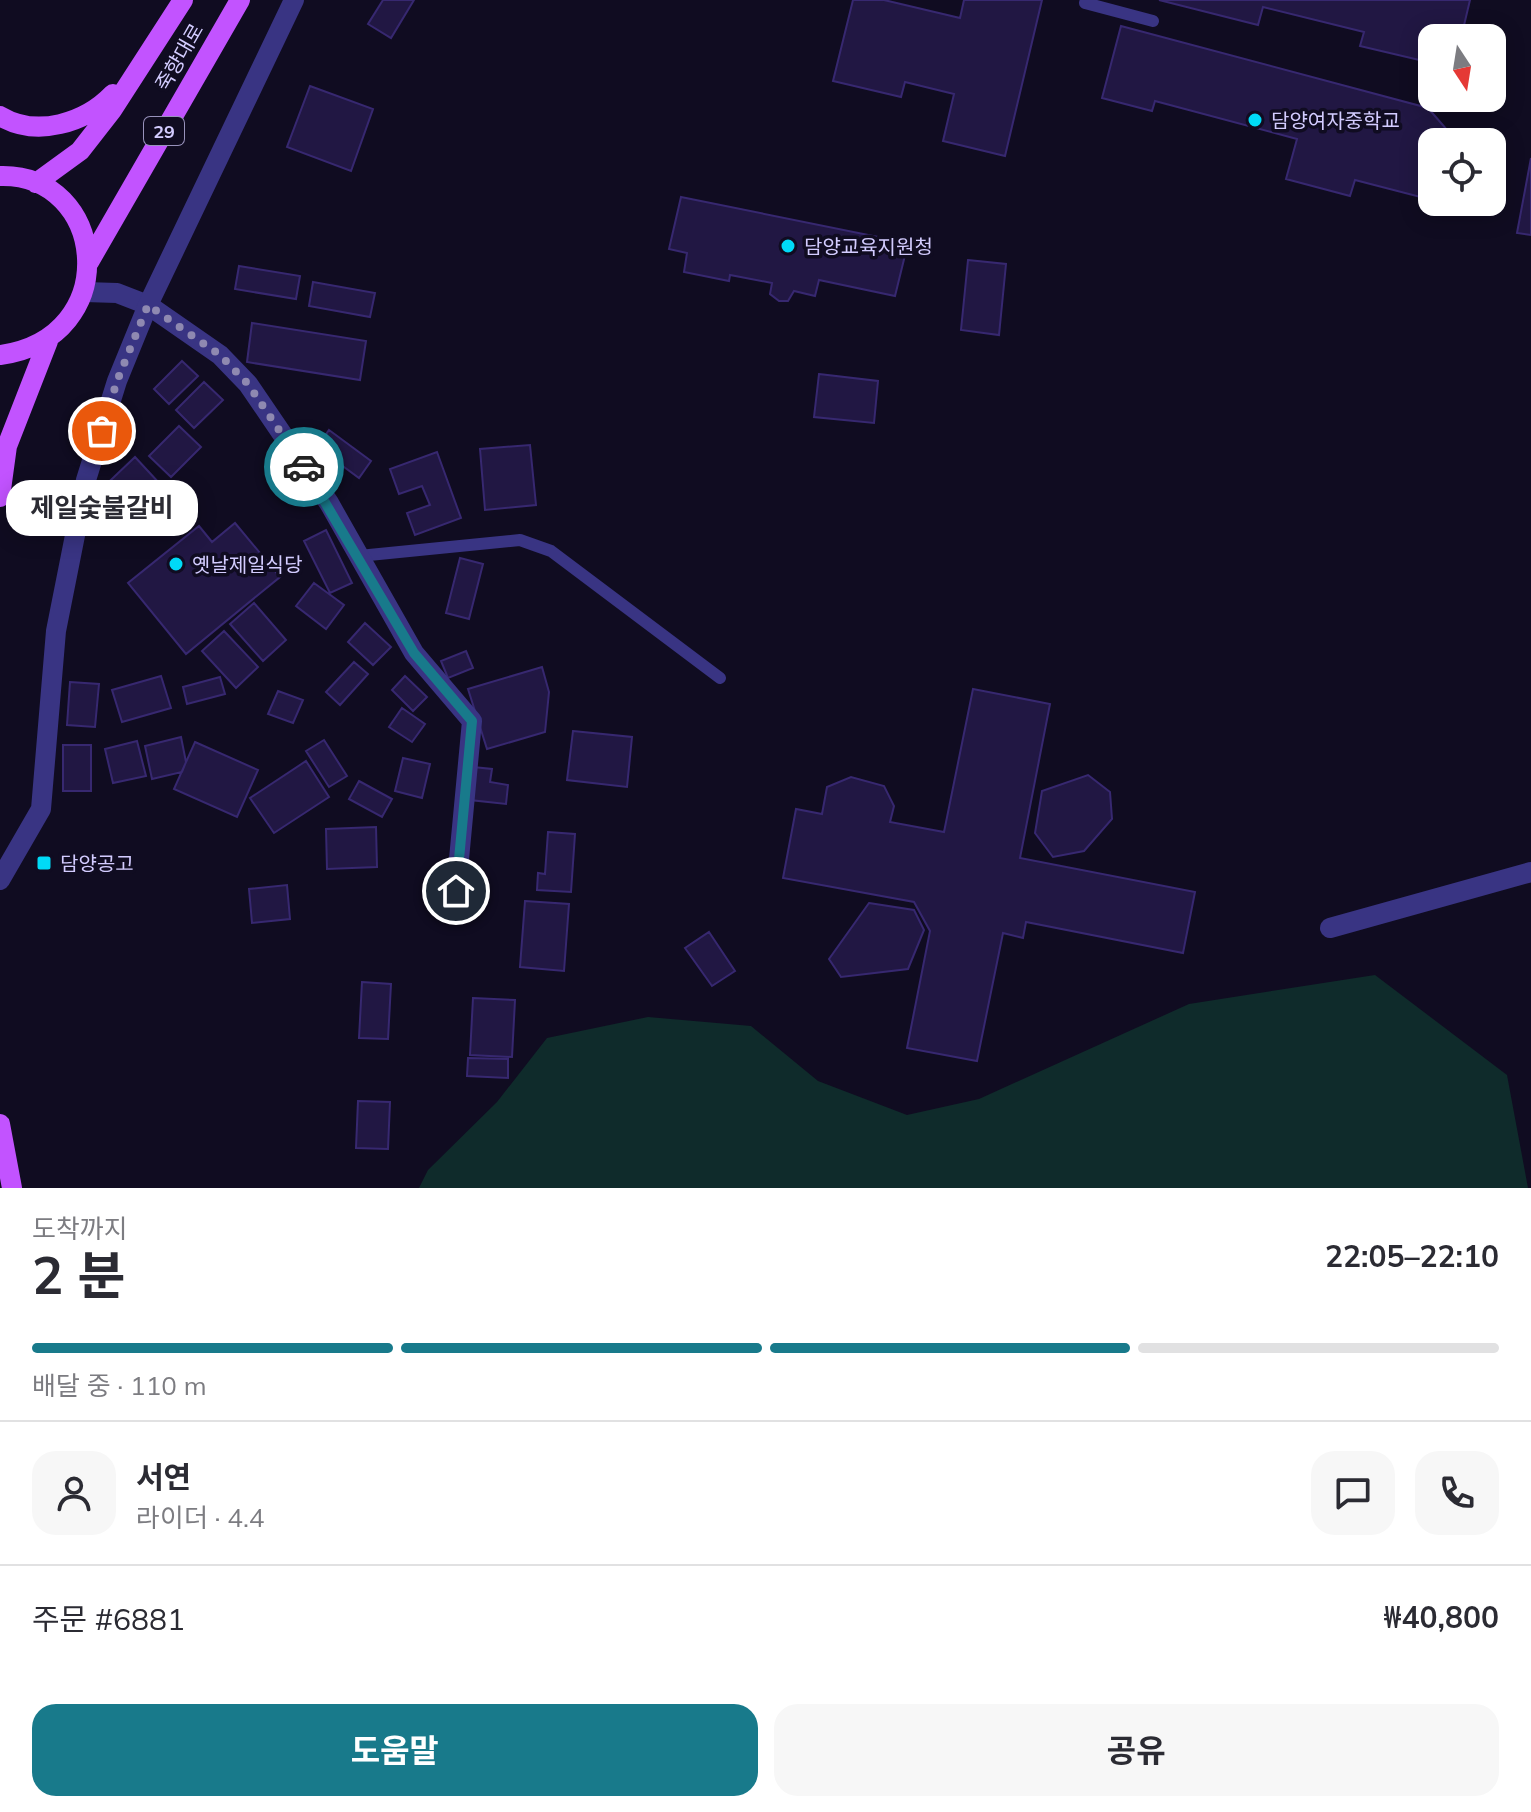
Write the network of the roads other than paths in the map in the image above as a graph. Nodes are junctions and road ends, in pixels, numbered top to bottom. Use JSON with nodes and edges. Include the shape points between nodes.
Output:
{"nodes":[{"id":1,"x":183,"y":0,"type":"edge"},
{"id":2,"x":240,"y":0,"type":"edge"},
{"id":3,"x":294,"y":0,"type":"edge"},
{"id":4,"x":1086,"y":0,"type":"edge"},
{"id":5,"x":1153,"y":21,"type":"dead end"},
{"id":6,"x":151,"y":53,"type":"junction"},
{"id":7,"x":0,"y":116,"type":"edge"},
{"id":8,"x":0,"y":176,"type":"edge"},
{"id":9,"x":36,"y":183,"type":"junction"},
{"id":10,"x":89,"y":262,"type":"junction"},
{"id":11,"x":85,"y":292,"type":"junction"},
{"id":12,"x":148,"y":305,"type":"junction"},
{"id":13,"x":48,"y":341,"type":"junction"},
{"id":14,"x":0,"y":355,"type":"edge"},
{"id":15,"x":0,"y":497,"type":"edge"},
{"id":16,"x":359,"y":556,"type":"junction"},
{"id":17,"x":720,"y":678,"type":"dead end"},
{"id":18,"x":1531,"y":872,"type":"edge"},
{"id":19,"x":0,"y":880,"type":"edge"},
{"id":20,"x":456,"y":891,"type":"dead end"},
{"id":21,"x":1330,"y":928,"type":"dead end"},
{"id":22,"x":0,"y":1124,"type":"edge"},
{"id":23,"x":12,"y":1188,"type":"edge"}],
"edges":[{"from":1,"to":6,"type":"main road","name":"죽향대로"},
{"from":2,"to":10,"type":"main road","name":"죽향대로","number":"29"},
{"from":3,"to":12,"type":"street"},
{"from":4,"to":5,"type":"lane"},
{"from":6,"to":7,"type":"main road","via":[[99,108],[79,119],[44,126]]},
{"from":6,"to":9,"type":"main road","name":"죽향대로","via":[[80,151]]},
{"from":8,"to":9,"type":"main road"},
{"from":9,"to":10,"type":"main road","via":[[63,202],[82,230]]},
{"from":10,"to":11,"type":"main road"},
{"from":11,"to":12,"type":"street","via":[[117,293]]},
{"from":11,"to":13,"type":"main road","via":[[70,320]]},
{"from":12,"to":16,"type":"street","via":[[220,355],[248,384]]},
{"from":12,"to":19,"type":"street","via":[[86,480],[56,631],[41,809]]},
{"from":13,"to":14,"type":"main road"},
{"from":13,"to":15,"type":"main road","via":[[7,446]]},
{"from":16,"to":17,"type":"lane","via":[[520,540],[551,551]]},
{"from":16,"to":20,"type":"street","via":[[414,653],[472,721]]},
{"from":18,"to":21,"type":"street"},
{"from":22,"to":23,"type":"main road"}]}
